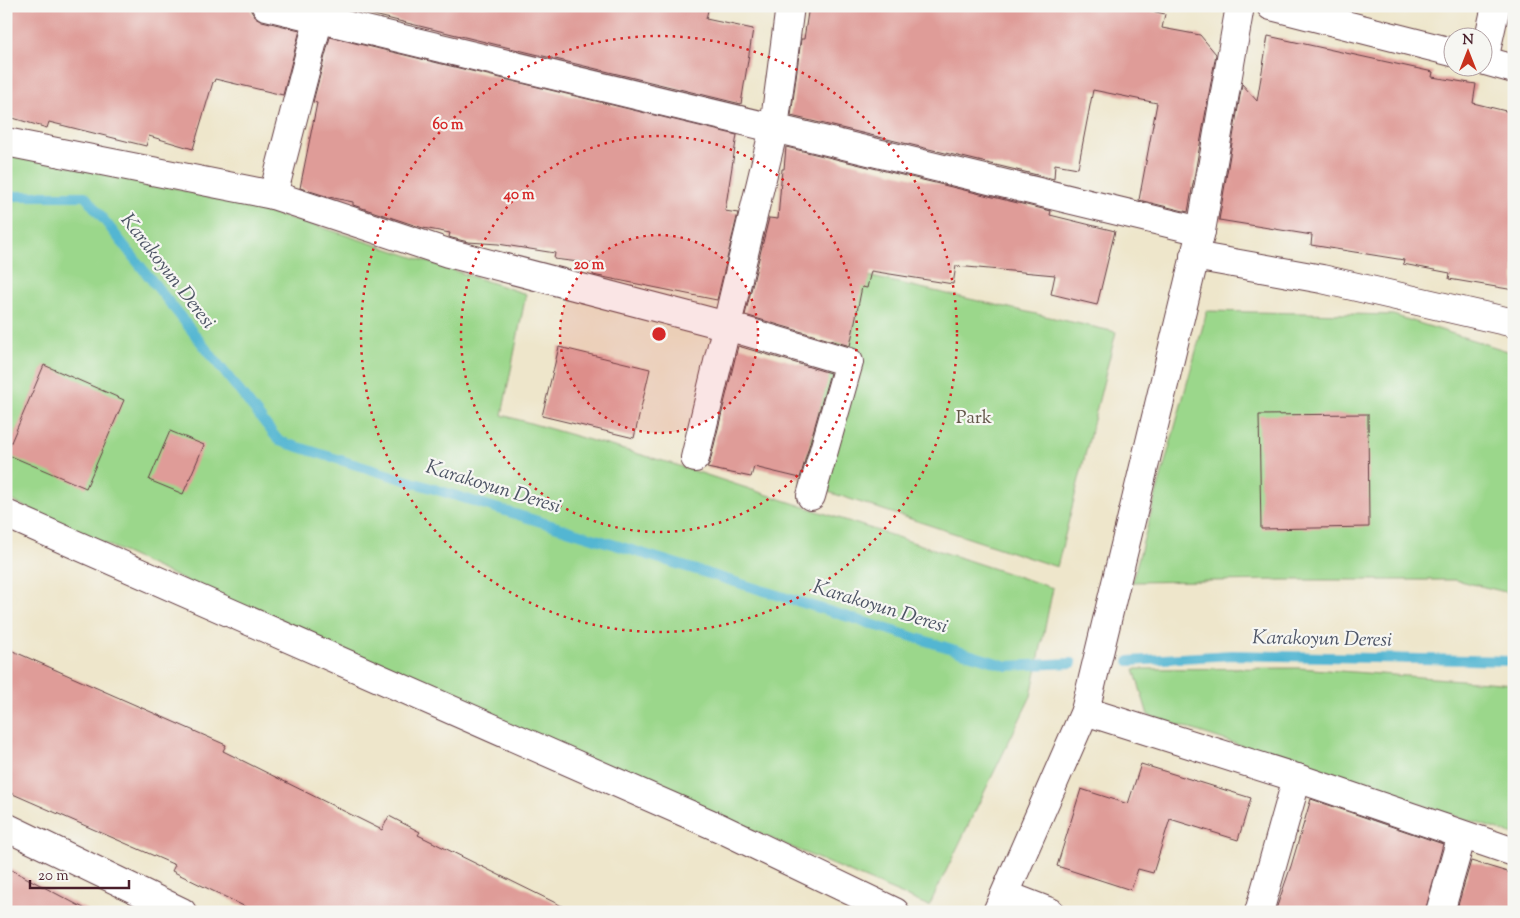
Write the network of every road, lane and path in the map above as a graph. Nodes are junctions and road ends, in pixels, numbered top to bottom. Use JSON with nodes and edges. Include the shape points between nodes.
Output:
{"nodes":[{"id":1,"x":266,"y":6,"type":"edge"},
{"id":2,"x":790,"y":6,"type":"edge"},
{"id":3,"x":1240,"y":6,"type":"edge"},
{"id":4,"x":1272,"y":6,"type":"edge"},
{"id":5,"x":1496,"y":6,"type":"edge"},
{"id":6,"x":320,"y":13,"type":"edge"},
{"id":7,"x":1491,"y":28,"type":"edge"},
{"id":8,"x":1442,"y":49,"type":"edge"},
{"id":9,"x":1492,"y":63,"type":"edge"},
{"id":10,"x":1514,"y":69,"type":"edge"},
{"id":11,"x":774,"y":128,"type":"junction"},
{"id":12,"x":6,"y":142,"type":"edge"},
{"id":13,"x":273,"y":195,"type":"junction"},
{"id":14,"x":1197,"y":244,"type":"junction"},
{"id":15,"x":1514,"y":323,"type":"edge"},
{"id":16,"x":727,"y":326,"type":"junction"},
{"id":17,"x":695,"y":458,"type":"dead end"},
{"id":18,"x":811,"y":496,"type":"dead end"},
{"id":19,"x":6,"y":514,"type":"edge"},
{"id":20,"x":1085,"y":711,"type":"junction"},
{"id":21,"x":1297,"y":778,"type":"junction"},
{"id":22,"x":6,"y":827,"type":"edge"},
{"id":23,"x":1462,"y":835,"type":"junction"},
{"id":24,"x":1514,"y":852,"type":"edge"},
{"id":25,"x":1002,"y":903,"type":"edge"},
{"id":26,"x":182,"y":912,"type":"edge"},
{"id":27,"x":895,"y":912,"type":"edge"},
{"id":28,"x":1050,"y":912,"type":"edge"},
{"id":29,"x":1259,"y":912,"type":"edge"},
{"id":30,"x":1440,"y":912,"type":"edge"}],
"edges":[{"from":1,"to":6,"type":"street"},
{"from":2,"to":11,"type":"street"},
{"from":3,"to":14,"type":"street"},
{"from":4,"to":8,"type":"street"},
{"from":5,"to":7,"type":"street"},
{"from":6,"to":11,"type":"street"},
{"from":6,"to":13,"type":"street"},
{"from":9,"to":10,"type":"street"},
{"from":11,"to":14,"type":"street"},
{"from":11,"to":16,"type":"street"},
{"from":12,"to":13,"type":"street"},
{"from":13,"to":16,"type":"street","via":[[448,253]]},
{"from":14,"to":15,"type":"street","via":[[1322,279]]},
{"from":14,"to":20,"type":"street"},
{"from":16,"to":17,"type":"street"},
{"from":16,"to":18,"type":"street","via":[[849,362]]},
{"from":19,"to":27,"type":"street","via":[[720,828]]},
{"from":20,"to":21,"type":"street"},
{"from":20,"to":25,"type":"street"},
{"from":21,"to":23,"type":"street"},
{"from":21,"to":29,"type":"street"},
{"from":22,"to":26,"type":"street"},
{"from":23,"to":24,"type":"street"},
{"from":23,"to":30,"type":"street"},
{"from":25,"to":28,"type":"street"}]}
